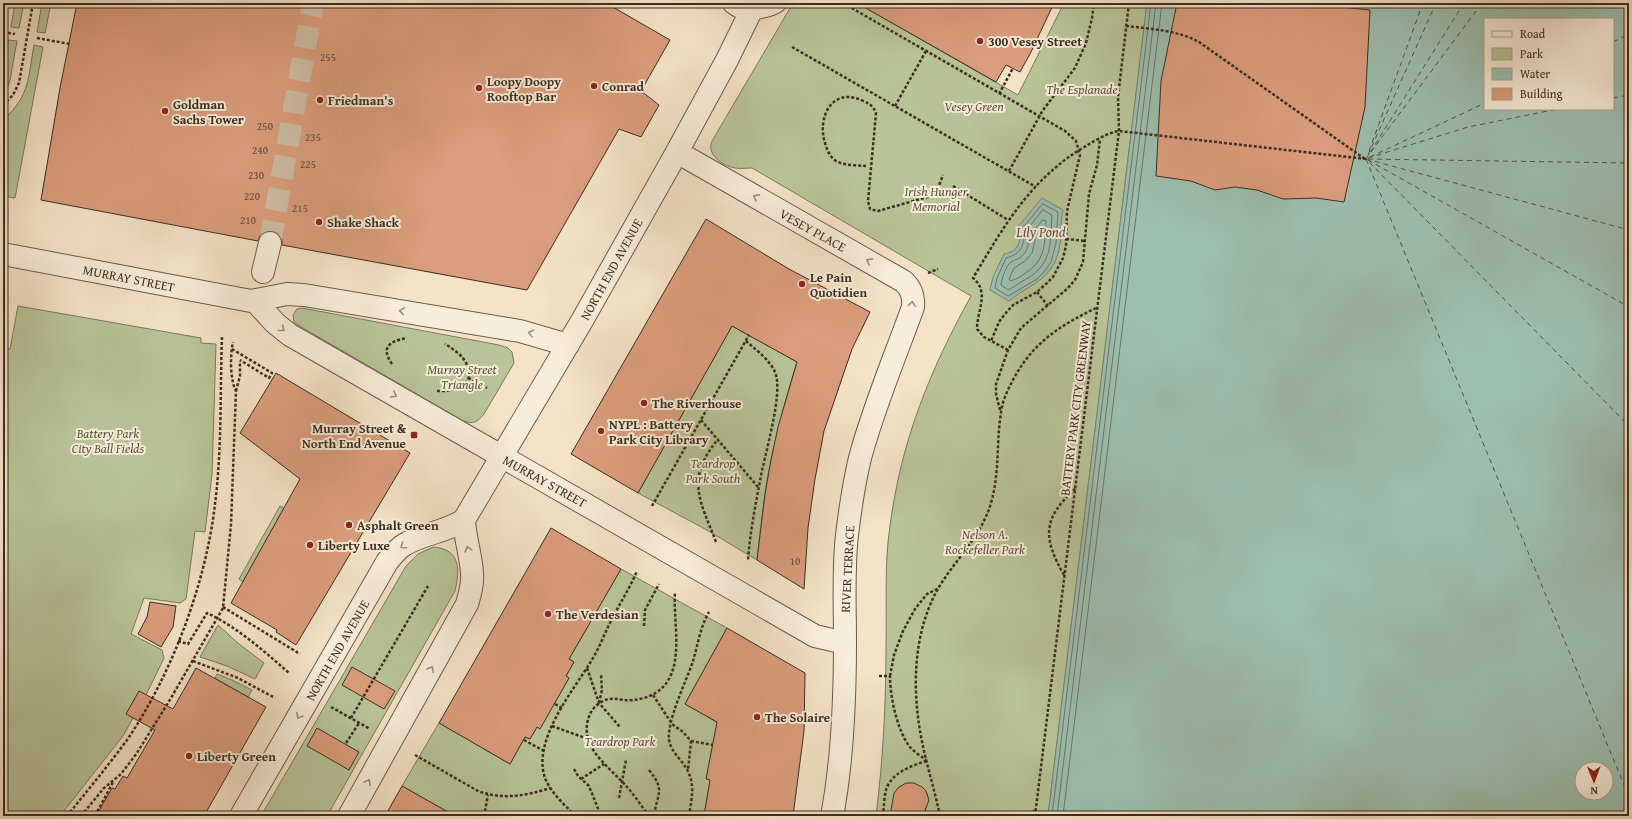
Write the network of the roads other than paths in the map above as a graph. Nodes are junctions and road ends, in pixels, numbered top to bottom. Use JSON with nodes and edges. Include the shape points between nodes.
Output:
{"nodes":[{"id":1,"x":780,"y":3,"type":"edge"},
{"id":2,"x":743,"y":6,"type":"edge"},
{"id":3,"x":677,"y":152,"type":"junction"},
{"id":4,"x":270,"y":243,"type":"tunnel mouth"},
{"id":5,"x":3,"y":254,"type":"edge"},
{"id":6,"x":263,"y":272,"type":"dead end"},
{"id":7,"x":255,"y":301,"type":"junction"},
{"id":8,"x":905,"y":330,"type":"joint"},
{"id":9,"x":568,"y":345,"type":"junction"},
{"id":10,"x":501,"y":456,"type":"junction"},
{"id":11,"x":464,"y":520,"type":"junction"},
{"id":12,"x":845,"y":643,"type":"junction"},
{"id":13,"x":241,"y":816,"type":"edge"},
{"id":14,"x":349,"y":816,"type":"edge"},
{"id":15,"x":832,"y":816,"type":"edge"}],
"edges":[{"from":1,"to":2,"type":"lane","name":"NORTH END AVENUE","via":[[767,10]]},
{"from":2,"to":3,"type":"street","name":"NORTH END AVENUE","via":[[724,66]]},
{"from":8,"to":3,"type":"street","name":"VESEY PLACE","one_way":true,"via":[[914,299],[903,280]]},
{"from":3,"to":9,"type":"street","name":"NORTH END AVENUE"},
{"from":4,"to":6,"type":"street"},
{"from":5,"to":7,"type":"street","name":"MURRAY STREET"},
{"from":9,"to":7,"type":"street","name":"MURRAY STREET","one_way":true,"via":[[520,331],[304,295],[287,294]]},
{"from":7,"to":10,"type":"street","name":"MURRAY STREET","one_way":true,"via":[[290,335]]},
{"from":8,"to":12,"type":"street","name":"RIVER TERRACE","via":[[868,429],[860,459],[845,563]]},
{"from":9,"to":10,"type":"street","name":"NORTH END AVENUE"},
{"from":10,"to":11,"type":"street","name":"NORTH END AVENUE"},
{"from":10,"to":12,"type":"street","name":"MURRAY STREET","via":[[815,636]]},
{"from":11,"to":13,"type":"street","name":"NORTH END AVENUE","one_way":true,"via":[[454,527],[414,539],[403,545],[387,562]]},
{"from":14,"to":11,"type":"street","one_way":true,"via":[[467,604],[471,593],[472,572]]},
{"from":12,"to":15,"type":"street","name":"RIVER TERRACE","via":[[840,760]]}]}
